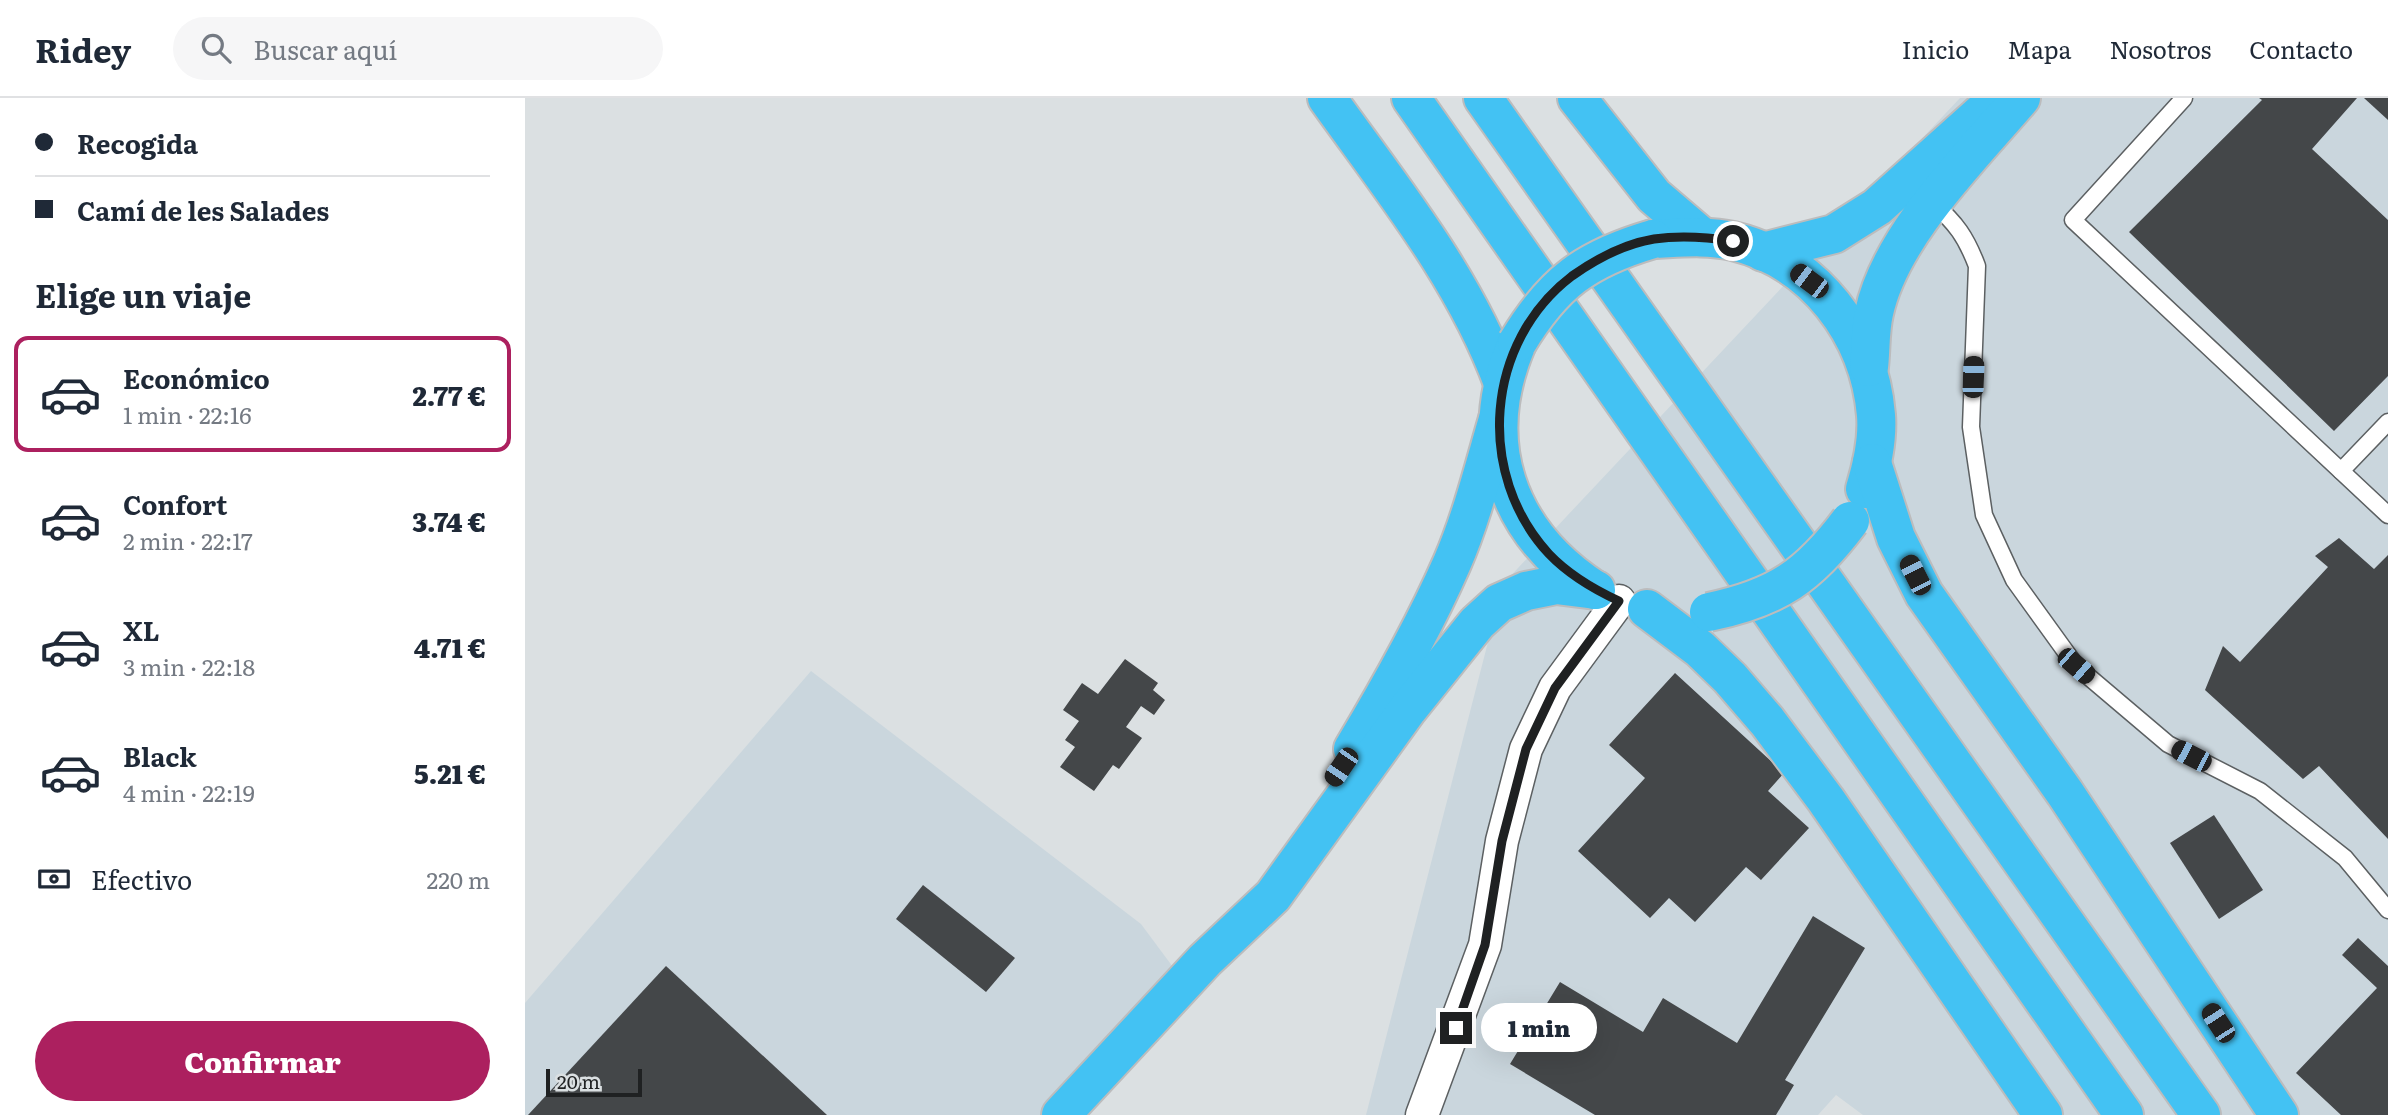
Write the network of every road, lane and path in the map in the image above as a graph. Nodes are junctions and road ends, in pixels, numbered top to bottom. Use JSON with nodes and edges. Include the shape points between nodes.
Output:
{"nodes":[{"id":1,"x":1327,"y":98,"type":"edge"},
{"id":2,"x":1411,"y":98,"type":"edge"},
{"id":3,"x":1483,"y":98,"type":"edge"},
{"id":4,"x":1577,"y":98,"type":"edge"},
{"id":5,"x":1999,"y":98,"type":"edge"},
{"id":6,"x":2021,"y":98,"type":"edge"},
{"id":7,"x":2184,"y":98,"type":"edge"},
{"id":8,"x":1933,"y":202,"type":"junction"},
{"id":9,"x":1702,"y":237,"type":"junction"},
{"id":10,"x":1763,"y":252,"type":"junction"},
{"id":11,"x":1869,"y":372,"type":"junction"},
{"id":12,"x":1501,"y":401,"type":"junction"},
{"id":13,"x":2388,"y":422,"type":"edge"},
{"id":14,"x":1872,"y":463,"type":"junction"},
{"id":15,"x":2341,"y":471,"type":"junction"},
{"id":16,"x":2388,"y":515,"type":"edge"},
{"id":17,"x":1621,"y":600,"type":"junction"},
{"id":18,"x":2388,"y":910,"type":"edge"},
{"id":19,"x":1205,"y":960,"type":"junction"},
{"id":20,"x":1061,"y":1115,"type":"edge"},
{"id":21,"x":1422,"y":1115,"type":"edge"},
{"id":22,"x":2043,"y":1115,"type":"edge"},
{"id":23,"x":2125,"y":1115,"type":"edge"},
{"id":24,"x":2200,"y":1115,"type":"edge"},
{"id":25,"x":2279,"y":1115,"type":"edge"}],
"edges":[{"from":1,"to":12,"type":"highway","via":[[1439,254],[1471,309]]},
{"from":2,"to":23,"type":"highway"},
{"from":3,"to":24,"type":"highway"},
{"from":4,"to":9,"type":"highway","via":[[1654,196]]},
{"from":5,"to":10,"type":"highway","via":[[1877,207],[1834,234]]},
{"from":6,"to":8,"type":"highway"},
{"from":7,"to":15,"type":"lane","via":[[2073,220]]},
{"from":8,"to":11,"type":"highway","via":[[1889,270],[1874,313]]},
{"from":8,"to":18,"type":"lane","via":[[1954,221],[1977,266],[1972,427],[1984,514],[2014,580],[2076,666],[2168,744],[2260,791],[2345,858]]},
{"from":9,"to":10,"type":"highway","via":[[1733,241]]},
{"from":9,"to":12,"type":"highway","bridge":true,"via":[[1653,239],[1619,249],[1559,286],[1517,343]]},
{"from":10,"to":11,"type":"highway","via":[[1787,264],[1829,300],[1860,346]]},
{"from":11,"to":14,"type":"highway","via":[[1876,417]]},
{"from":12,"to":17,"type":"highway","via":[[1502,458],[1516,505],[1531,531],[1571,574]]},
{"from":12,"to":19,"type":"highway","via":[[1452,562],[1401,664],[1354,748]]},
{"from":13,"to":15,"type":"lane"},
{"from":14,"to":17,"type":"highway","bridge":true,"via":[[1850,521],[1829,548],[1775,591],[1743,605],[1709,612],[1678,613]]},
{"from":14,"to":25,"type":"highway","via":[[1896,538],[1924,594],[2065,793]]},
{"from":15,"to":16,"type":"lane"},
{"from":17,"to":19,"type":"highway","via":[[1556,585],[1499,603],[1477,623],[1408,709],[1273,896]]},
{"from":17,"to":21,"type":"street","via":[[1555,688],[1526,749],[1502,841],[1485,945]]},
{"from":17,"to":22,"type":"highway","via":[[1700,649],[1767,721]]},
{"from":19,"to":20,"type":"highway"}]}
